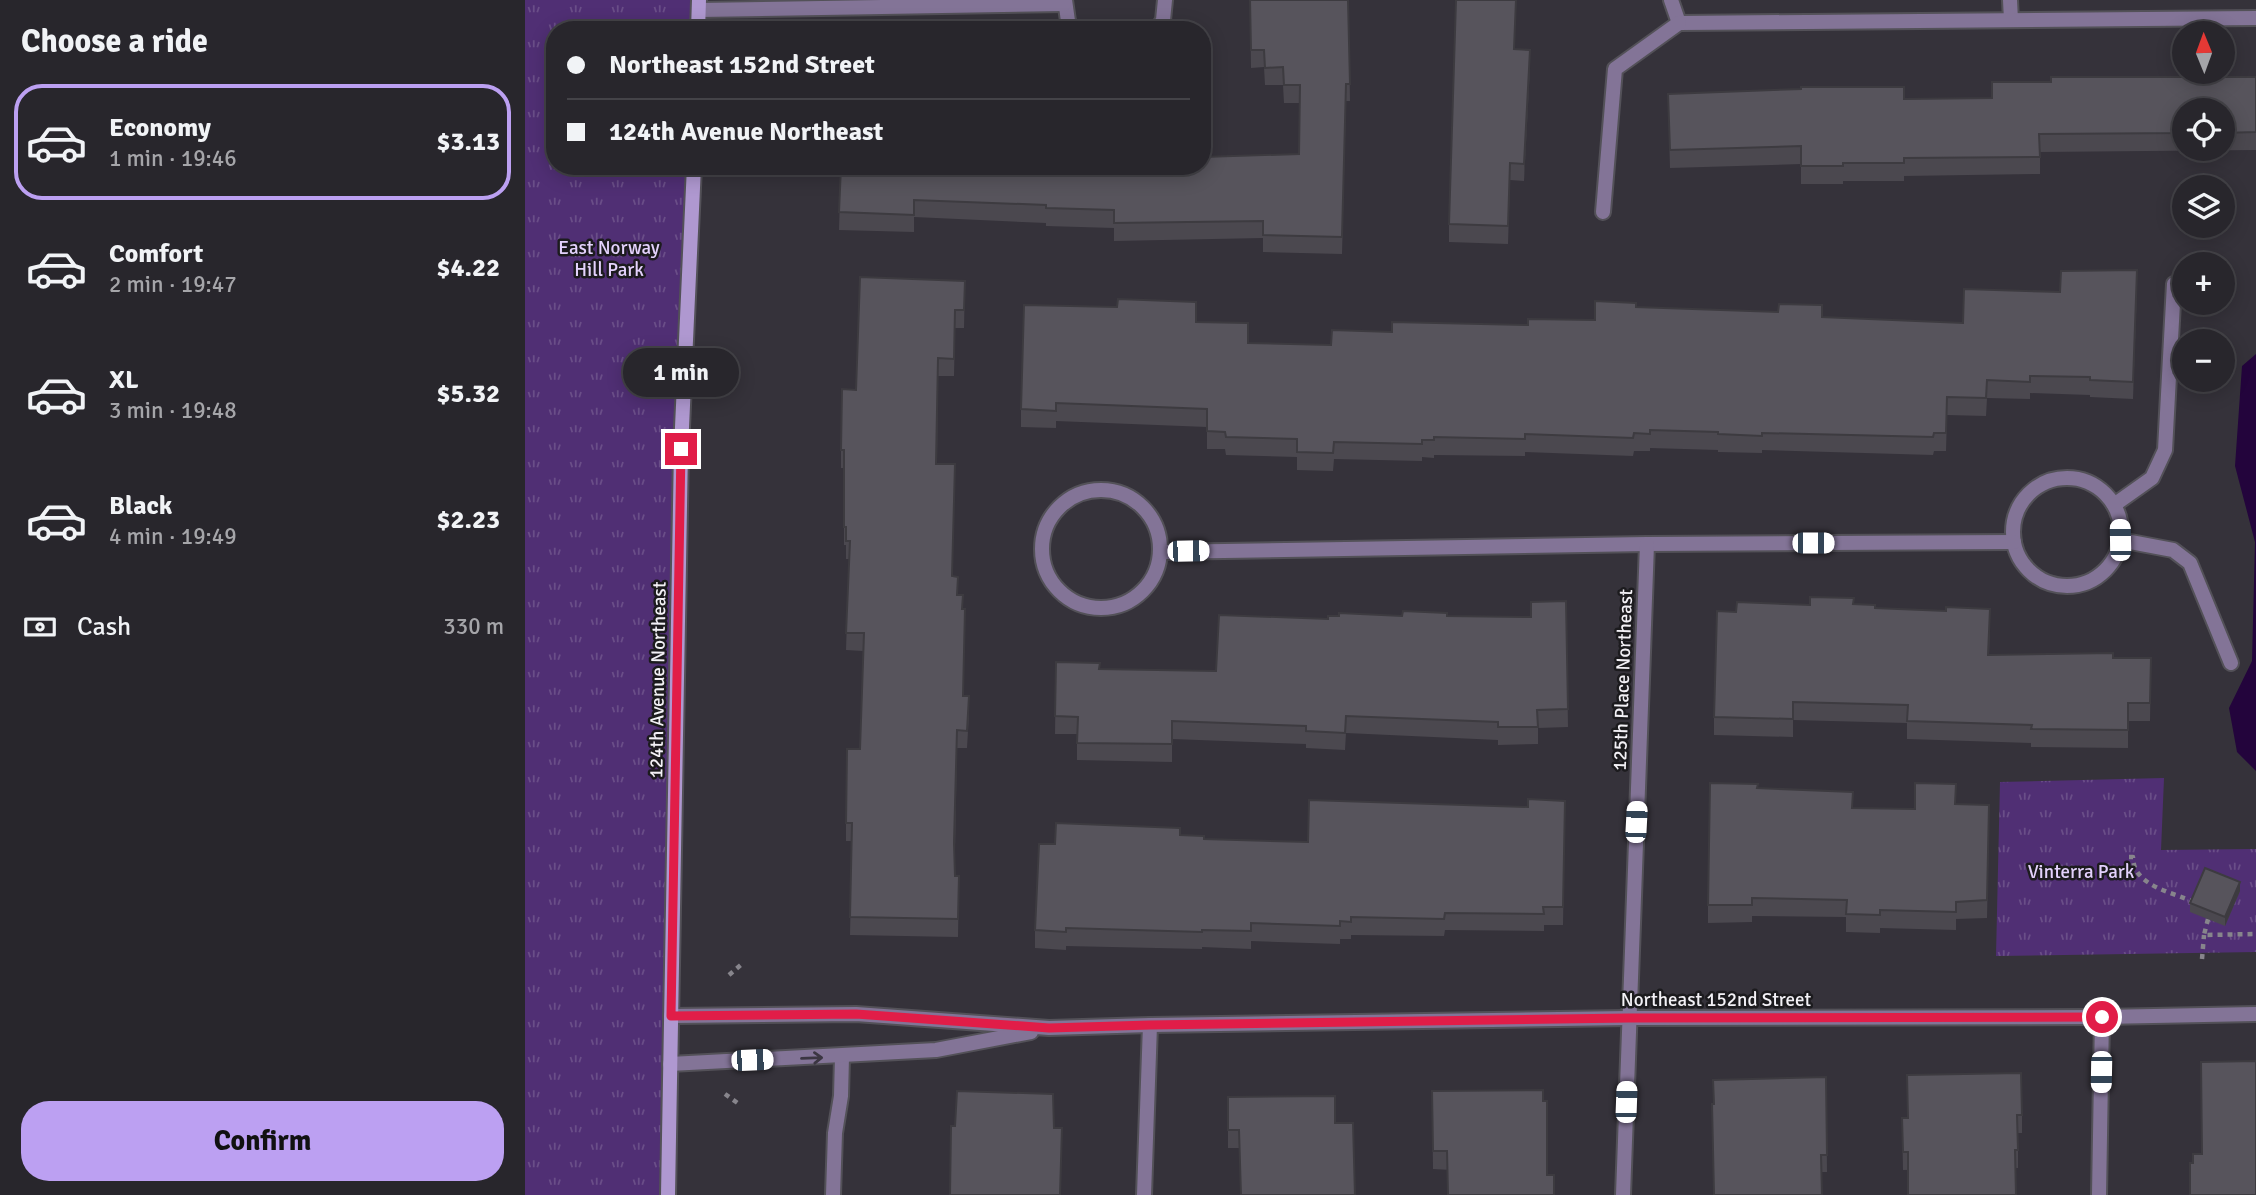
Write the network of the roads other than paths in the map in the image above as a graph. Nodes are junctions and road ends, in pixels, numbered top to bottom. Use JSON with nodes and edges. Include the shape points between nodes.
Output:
{"nodes":[{"id":1,"x":1165,"y":0,"type":"edge"},
{"id":2,"x":1671,"y":0,"type":"edge"},
{"id":3,"x":2010,"y":0,"type":"edge"},
{"id":4,"x":1065,"y":2,"type":"edge"},
{"id":5,"x":699,"y":5,"type":"edge"},
{"id":6,"x":2256,"y":18,"type":"edge"},
{"id":7,"x":2011,"y":20,"type":"junction"},
{"id":8,"x":1068,"y":21,"type":"edge"},
{"id":9,"x":1162,"y":21,"type":"edge"},
{"id":10,"x":1679,"y":23,"type":"junction"},
{"id":11,"x":694,"y":175,"type":"edge"},
{"id":12,"x":1603,"y":212,"type":"dead end"},
{"id":13,"x":2172,"y":315,"type":"edge"},
{"id":14,"x":2114,"y":505,"type":"junction"},
{"id":15,"x":2120,"y":540,"type":"junction"},
{"id":16,"x":2014,"y":542,"type":"junction"},
{"id":17,"x":1647,"y":544,"type":"junction"},
{"id":18,"x":1160,"y":552,"type":"junction"},
{"id":19,"x":2231,"y":663,"type":"dead end"},
{"id":20,"x":2256,"y":1014,"type":"edge"},
{"id":21,"x":671,"y":1016,"type":"junction"},
{"id":22,"x":2102,"y":1017,"type":"junction"},
{"id":23,"x":1628,"y":1018,"type":"junction"},
{"id":24,"x":1150,"y":1025,"type":"junction"},
{"id":25,"x":1049,"y":1028,"type":"junction"},
{"id":26,"x":842,"y":1057,"type":"junction"},
{"id":27,"x":670,"y":1065,"type":"junction"},
{"id":28,"x":668,"y":1195,"type":"edge"},
{"id":29,"x":834,"y":1195,"type":"edge"},
{"id":30,"x":1144,"y":1195,"type":"edge"},
{"id":31,"x":1623,"y":1195,"type":"edge"},
{"id":32,"x":2099,"y":1195,"type":"edge"}],
"edges":[{"from":1,"to":9,"type":"street"},
{"from":2,"to":10,"type":"street"},
{"from":3,"to":7,"type":"street"},
{"from":4,"to":5,"type":"street"},
{"from":4,"to":8,"type":"street"},
{"from":6,"to":7,"type":"street"},
{"from":7,"to":10,"type":"street"},
{"from":10,"to":12,"type":"street","via":[[1615,69]]},
{"from":11,"to":21,"type":"street","name":"124th Avenue Northeast","via":[[681,449]]},
{"from":13,"to":14,"type":"street","via":[[2165,450],[2152,478]]},
{"from":14,"to":15,"type":"street"},
{"from":14,"to":16,"type":"street","via":[[2087,482],[2052,480],[2023,500],[2015,515]]},
{"from":15,"to":16,"type":"street","via":[[2104,571],[2073,586],[2038,578],[2025,566]]},
{"from":15,"to":19,"type":"street","via":[[2173,550],[2190,563]]},
{"from":16,"to":17,"type":"street"},
{"from":17,"to":18,"type":"street"},
{"from":17,"to":23,"type":"street","name":"125th Place Northeast"},
{"from":18,"to":18,"type":"street","via":[[1150,515],[1136,501],[1100,491],[1080,494],[1063,504],[1050,519],[1042,557],[1060,592],[1094,608],[1132,600],[1157,571]]},
{"from":20,"to":22,"type":"street","name":"Northeast 152nd Street"},
{"from":21,"to":25,"type":"street","name":"Northeast 152nd Street","via":[[856,1014]]},
{"from":21,"to":27,"type":"street","name":"124th Avenue Northeast"},
{"from":22,"to":23,"type":"street","name":"Northeast 152nd Street"},
{"from":22,"to":32,"type":"street"},
{"from":23,"to":24,"type":"street","name":"Northeast 152nd Street"},
{"from":23,"to":31,"type":"street","name":"125th Place Northeast"},
{"from":24,"to":25,"type":"street","name":"Northeast 152nd Street"},
{"from":24,"to":30,"type":"street"},
{"from":25,"to":26,"type":"street","name":"Northeast 152nd Street","via":[[936,1051]]},
{"from":27,"to":26,"type":"street","name":"Northeast 152nd Street","one_way":true},
{"from":26,"to":29,"type":"street"},
{"from":27,"to":28,"type":"street","name":"124th Avenue Northeast"}]}
